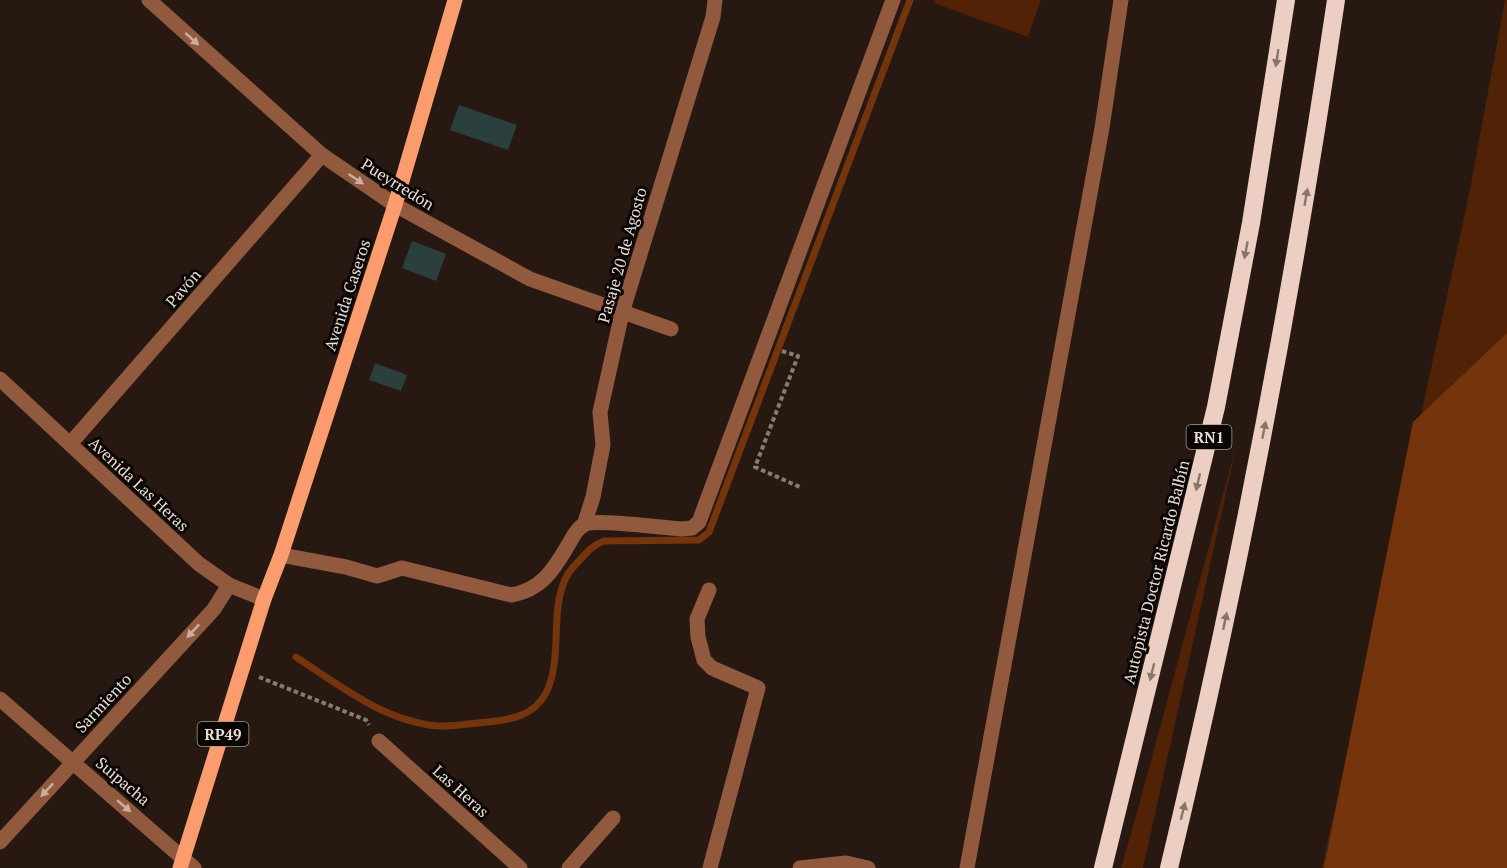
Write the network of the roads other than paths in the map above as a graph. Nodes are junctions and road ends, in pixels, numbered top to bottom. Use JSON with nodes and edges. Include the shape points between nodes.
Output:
{"nodes":[{"id":1,"x":148,"y":0,"type":"edge"},
{"id":2,"x":455,"y":0,"type":"edge"},
{"id":3,"x":715,"y":0,"type":"edge"},
{"id":4,"x":893,"y":0,"type":"edge"},
{"id":5,"x":1121,"y":0,"type":"edge"},
{"id":6,"x":1286,"y":0,"type":"edge"},
{"id":7,"x":1336,"y":0,"type":"edge"},
{"id":8,"x":322,"y":156,"type":"junction"},
{"id":9,"x":395,"y":205,"type":"junction"},
{"id":10,"x":622,"y":314,"type":"junction"},
{"id":11,"x":671,"y":329,"type":"dead end"},
{"id":12,"x":0,"y":379,"type":"edge"},
{"id":13,"x":70,"y":444,"type":"junction"},
{"id":14,"x":584,"y":525,"type":"junction"},
{"id":15,"x":282,"y":555,"type":"junction"},
{"id":16,"x":229,"y":585,"type":"junction"},
{"id":17,"x":709,"y":590,"type":"dead end"},
{"id":18,"x":264,"y":599,"type":"junction"},
{"id":19,"x":0,"y":699,"type":"edge"},
{"id":20,"x":379,"y":741,"type":"road end"},
{"id":21,"x":73,"y":762,"type":"junction"},
{"id":22,"x":613,"y":818,"type":"dead end"},
{"id":23,"x":0,"y":842,"type":"edge"},
{"id":24,"x":186,"y":865,"type":"edge"},
{"id":25,"x":520,"y":868,"type":"edge"},
{"id":26,"x":569,"y":868,"type":"edge"},
{"id":27,"x":710,"y":868,"type":"edge"},
{"id":28,"x":800,"y":868,"type":"edge"},
{"id":29,"x":868,"y":868,"type":"edge"},
{"id":30,"x":967,"y":868,"type":"edge"},
{"id":31,"x":1102,"y":868,"type":"edge"},
{"id":32,"x":1169,"y":868,"type":"edge"}],
"edges":[{"from":1,"to":8,"type":"street","name":"Pueyrredón","one_way":true},
{"from":2,"to":9,"type":"main road","name":"Avenida Caseros"},
{"from":3,"to":10,"type":"street","name":"Pasaje 20 de Agosto"},
{"from":4,"to":14,"type":"street","via":[[699,522],[682,529]]},
{"from":5,"to":30,"type":"street","via":[[1102,128]]},
{"from":6,"to":31,"type":"highway","name":"Autopista Doctor Ricardo Balbín","number":"RN1","one_way":true,"via":[[1251,223],[1216,407]]},
{"from":32,"to":7,"type":"highway","one_way":true,"via":[[1226,620],[1280,347]]},
{"from":8,"to":9,"type":"street","name":"Pueyrredón","one_way":true},
{"from":8,"to":13,"type":"street","name":"Pavón"},
{"from":9,"to":10,"type":"street","name":"Pueyrredón","via":[[530,279]]},
{"from":9,"to":15,"type":"main road","name":"Avenida Caseros"},
{"from":10,"to":11,"type":"street","name":"Pueyrredón"},
{"from":10,"to":14,"type":"street","name":"Pasaje 20 de Agosto","via":[[600,412],[603,445]]},
{"from":12,"to":13,"type":"street","name":"Avenida Las Heras"},
{"from":13,"to":16,"type":"street","name":"Avenida Las Heras","via":[[199,564]]},
{"from":14,"to":15,"type":"street","via":[[573,535],[552,571],[525,592],[511,595],[402,568],[377,576]]},
{"from":15,"to":18,"type":"main road","name":"Avenida Caseros"},
{"from":16,"to":18,"type":"street","name":"Avenida Las Heras"},
{"from":16,"to":21,"type":"street","name":"Sarmiento","one_way":true,"via":[[214,609]]},
{"from":17,"to":27,"type":"street","via":[[697,619],[704,660],[712,668],[758,688]]},
{"from":18,"to":24,"type":"main road","number":"RP49"},
{"from":19,"to":21,"type":"street","name":"Suipacha"},
{"from":20,"to":25,"type":"street","name":"Las Heras"},
{"from":21,"to":23,"type":"street","name":"Sarmiento","one_way":true},
{"from":21,"to":24,"type":"street","name":"Suipacha","one_way":true,"via":[[157,834]]},
{"from":22,"to":26,"type":"street"},
{"from":28,"to":29,"type":"street","via":[[846,862]]}]}
